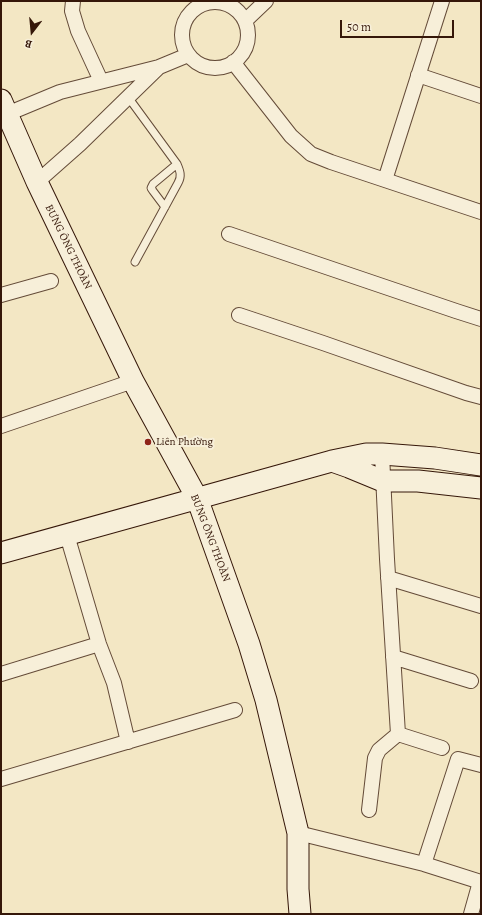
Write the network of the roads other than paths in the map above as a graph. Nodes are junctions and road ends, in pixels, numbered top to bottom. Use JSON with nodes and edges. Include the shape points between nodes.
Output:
{"nodes":[{"id":1,"x":73,"y":1,"type":"edge"},
{"id":2,"x":266,"y":1,"type":"edge"},
{"id":3,"x":442,"y":1,"type":"edge"},
{"id":4,"x":234,"y":3,"type":"edge"},
{"id":5,"x":245,"y":21,"type":"junction"},
{"id":6,"x":188,"y":55,"type":"junction"},
{"id":7,"x":233,"y":62,"type":"junction"},
{"id":8,"x":158,"y":67,"type":"junction"},
{"id":9,"x":418,"y":75,"type":"junction"},
{"id":10,"x":100,"y":82,"type":"junction"},
{"id":11,"x":481,"y":96,"type":"edge"},
{"id":12,"x":128,"y":97,"type":"junction"},
{"id":13,"x":4,"y":107,"type":"edge"},
{"id":14,"x":177,"y":164,"type":"junction"},
{"id":15,"x":385,"y":180,"type":"junction"},
{"id":16,"x":37,"y":182,"type":"junction"},
{"id":17,"x":165,"y":207,"type":"junction"},
{"id":18,"x":481,"y":212,"type":"edge"},
{"id":19,"x":229,"y":234,"type":"dead end"},
{"id":20,"x":135,"y":262,"type":"dead end"},
{"id":21,"x":51,"y":281,"type":"dead end"},
{"id":22,"x":1,"y":296,"type":"edge"},
{"id":23,"x":239,"y":315,"type":"dead end"},
{"id":24,"x":481,"y":319,"type":"edge"},
{"id":25,"x":133,"y":381,"type":"junction"},
{"id":26,"x":481,"y":397,"type":"edge"},
{"id":27,"x":1,"y":426,"type":"edge"},
{"id":28,"x":382,"y":454,"type":"junction"},
{"id":29,"x":332,"y":461,"type":"junction"},
{"id":30,"x":481,"y":465,"type":"edge"},
{"id":31,"x":383,"y":481,"type":"junction"},
{"id":32,"x":481,"y":488,"type":"edge"},
{"id":33,"x":197,"y":498,"type":"junction"},
{"id":34,"x":66,"y":535,"type":"junction"},
{"id":35,"x":1,"y":553,"type":"edge"},
{"id":36,"x":388,"y":578,"type":"junction"},
{"id":37,"x":481,"y":606,"type":"edge"},
{"id":38,"x":99,"y":644,"type":"junction"},
{"id":39,"x":393,"y":657,"type":"junction"},
{"id":40,"x":1,"y":674,"type":"edge"},
{"id":41,"x":471,"y":681,"type":"dead end"},
{"id":42,"x":235,"y":710,"type":"dead end"},
{"id":43,"x":398,"y":734,"type":"junction"},
{"id":44,"x":128,"y":742,"type":"junction"},
{"id":45,"x":442,"y":748,"type":"dead end"},
{"id":46,"x":481,"y":765,"type":"edge"},
{"id":47,"x":1,"y":779,"type":"edge"},
{"id":48,"x":369,"y":810,"type":"dead end"},
{"id":49,"x":298,"y":833,"type":"junction"},
{"id":50,"x":424,"y":864,"type":"junction"},
{"id":51,"x":481,"y":882,"type":"edge"},
{"id":52,"x":300,"y":914,"type":"edge"},
{"id":53,"x":471,"y":914,"type":"edge"}],
"edges":[{"from":1,"to":10,"type":"street","via":[[72,11],[78,31]]},
{"from":2,"to":5,"type":"street"},
{"from":3,"to":9,"type":"street"},
{"from":4,"to":5,"type":"street"},
{"from":4,"to":6,"type":"street","via":[[209,2],[198,6],[190,13],[184,23],[182,34]]},
{"from":5,"to":7,"type":"street","via":[[248,42],[244,52]]},
{"from":6,"to":7,"type":"street","via":[[207,67],[218,68]]},
{"from":6,"to":8,"type":"street"},
{"from":7,"to":15,"type":"street","via":[[291,136],[311,154]]},
{"from":8,"to":10,"type":"street"},
{"from":8,"to":12,"type":"street"},
{"from":9,"to":11,"type":"street"},
{"from":9,"to":15,"type":"street"},
{"from":10,"to":13,"type":"street"},
{"from":12,"to":14,"type":"lane"},
{"from":12,"to":16,"type":"street"},
{"from":13,"to":16,"type":"street","name":"BƯNG ÔNG THOÀN"},
{"from":14,"to":17,"type":"lane","via":[[180,179]]},
{"from":14,"to":17,"type":"lane","via":[[151,188]]},
{"from":15,"to":18,"type":"street"},
{"from":16,"to":25,"type":"street","name":"BƯNG ÔNG THOÀN"},
{"from":17,"to":20,"type":"lane"},
{"from":19,"to":24,"type":"street"},
{"from":21,"to":22,"type":"street"},
{"from":23,"to":26,"type":"street"},
{"from":25,"to":27,"type":"street"},
{"from":25,"to":33,"type":"street","name":"BƯNG ÔNG THOÀN"},
{"from":28,"to":29,"type":"street","via":[[366,454]]},
{"from":28,"to":30,"type":"street"},
{"from":28,"to":31,"type":"street"},
{"from":29,"to":31,"type":"street"},
{"from":29,"to":33,"type":"street"},
{"from":31,"to":32,"type":"street","via":[[418,481]]},
{"from":31,"to":36,"type":"street"},
{"from":33,"to":34,"type":"street"},
{"from":33,"to":49,"type":"street","name":"BƯNG ÔNG THOÀN","via":[[249,644],[266,700]]},
{"from":34,"to":35,"type":"street"},
{"from":34,"to":38,"type":"street"},
{"from":36,"to":37,"type":"street"},
{"from":36,"to":39,"type":"street"},
{"from":38,"to":40,"type":"street"},
{"from":38,"to":44,"type":"street","via":[[114,682]]},
{"from":39,"to":41,"type":"street"},
{"from":39,"to":43,"type":"street"},
{"from":42,"to":44,"type":"street"},
{"from":43,"to":45,"type":"street"},
{"from":43,"to":48,"type":"street","via":[[379,750],[374,758]]},
{"from":44,"to":47,"type":"street"},
{"from":46,"to":50,"type":"street","via":[[458,759]]},
{"from":49,"to":50,"type":"street"},
{"from":49,"to":52,"type":"street","name":"BƯNG ÔNG THOÀN"},
{"from":50,"to":51,"type":"street"},
{"from":51,"to":53,"type":"street"}]}
